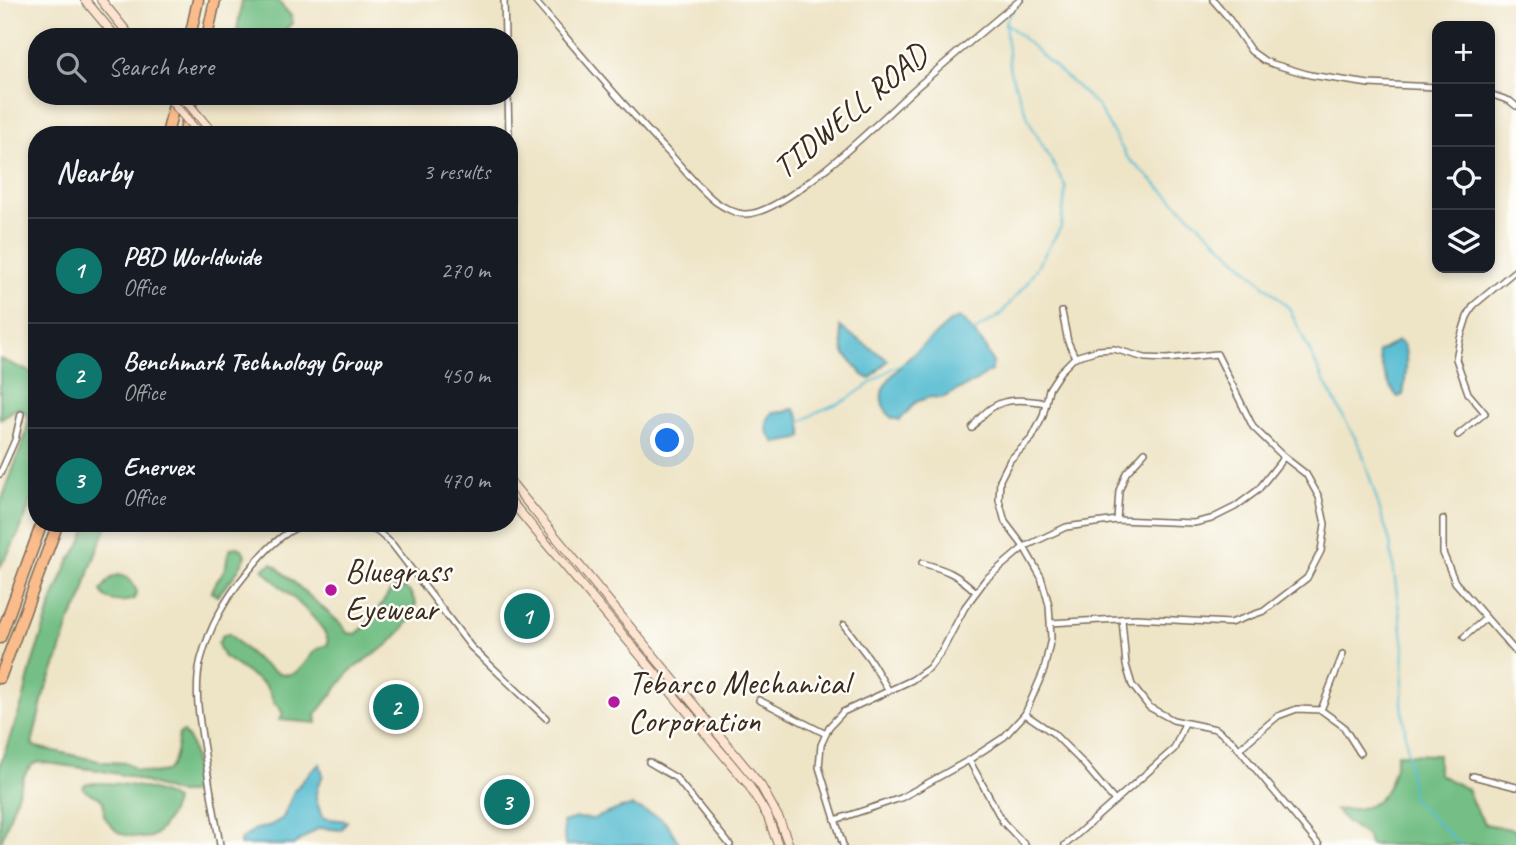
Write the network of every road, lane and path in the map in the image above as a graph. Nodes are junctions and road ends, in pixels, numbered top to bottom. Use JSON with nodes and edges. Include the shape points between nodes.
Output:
{"nodes":[{"id":1,"x":85,"y":0,"type":"edge"},
{"id":2,"x":101,"y":0,"type":"edge"},
{"id":3,"x":198,"y":0,"type":"edge"},
{"id":4,"x":215,"y":0,"type":"edge"},
{"id":5,"x":504,"y":0,"type":"edge"},
{"id":6,"x":534,"y":0,"type":"edge"},
{"id":7,"x":1020,"y":0,"type":"edge"},
{"id":8,"x":1213,"y":0,"type":"edge"},
{"id":9,"x":108,"y":28,"type":"edge"},
{"id":10,"x":124,"y":28,"type":"edge"},
{"id":11,"x":192,"y":28,"type":"edge"},
{"id":12,"x":209,"y":28,"type":"edge"},
{"id":13,"x":505,"y":28,"type":"edge"},
{"id":14,"x":1432,"y":87,"type":"edge"},
{"id":15,"x":1495,"y":96,"type":"edge"},
{"id":16,"x":174,"y":105,"type":"edge"},
{"id":17,"x":175,"y":105,"type":"edge"},
{"id":18,"x":189,"y":105,"type":"edge"},
{"id":19,"x":191,"y":105,"type":"edge"},
{"id":20,"x":508,"y":105,"type":"edge"},
{"id":21,"x":1516,"y":106,"type":"edge"},
{"id":22,"x":169,"y":126,"type":"edge"},
{"id":23,"x":186,"y":126,"type":"edge"},
{"id":24,"x":192,"y":126,"type":"edge"},
{"id":25,"x":207,"y":126,"type":"edge"},
{"id":26,"x":509,"y":126,"type":"edge"},
{"id":27,"x":1516,"y":270,"type":"edge"},
{"id":28,"x":1062,"y":312,"type":"dead end"},
{"id":29,"x":1076,"y":357,"type":"junction"},
{"id":30,"x":1046,"y":403,"type":"junction"},
{"id":31,"x":22,"y":414,"type":"dead end"},
{"id":32,"x":972,"y":428,"type":"dead end"},
{"id":33,"x":1458,"y":435,"type":"dead end"},
{"id":34,"x":1145,"y":452,"type":"dead end"},
{"id":35,"x":1284,"y":457,"type":"junction"},
{"id":36,"x":0,"y":474,"type":"edge"},
{"id":37,"x":518,"y":491,"type":"edge"},
{"id":38,"x":518,"y":510,"type":"edge"},
{"id":39,"x":1443,"y":519,"type":"dead end"},
{"id":40,"x":1117,"y":520,"type":"junction"},
{"id":41,"x":39,"y":532,"type":"edge"},
{"id":42,"x":55,"y":532,"type":"edge"},
{"id":43,"x":289,"y":532,"type":"edge"},
{"id":44,"x":378,"y":532,"type":"edge"},
{"id":45,"x":1024,"y":547,"type":"junction"},
{"id":46,"x":922,"y":564,"type":"dead end"},
{"id":47,"x":976,"y":592,"type":"junction"},
{"id":48,"x":1486,"y":618,"type":"junction"},
{"id":49,"x":1122,"y":619,"type":"junction"},
{"id":50,"x":1050,"y":623,"type":"junction"},
{"id":51,"x":844,"y":625,"type":"dead end"},
{"id":52,"x":1464,"y":637,"type":"dead end"},
{"id":53,"x":0,"y":638,"type":"edge"},
{"id":54,"x":1516,"y":652,"type":"edge"},
{"id":55,"x":1343,"y":654,"type":"dead end"},
{"id":56,"x":0,"y":679,"type":"edge"},
{"id":57,"x":889,"y":691,"type":"junction"},
{"id":58,"x":759,"y":700,"type":"dead end"},
{"id":59,"x":1321,"y":710,"type":"junction"},
{"id":60,"x":1025,"y":714,"type":"junction"},
{"id":61,"x":546,"y":718,"type":"dead end"},
{"id":62,"x":1185,"y":723,"type":"junction"},
{"id":63,"x":826,"y":734,"type":"junction"},
{"id":64,"x":1239,"y":749,"type":"junction"},
{"id":65,"x":1360,"y":753,"type":"dead end"},
{"id":66,"x":970,"y":760,"type":"junction"},
{"id":67,"x":649,"y":762,"type":"dead end"},
{"id":68,"x":1473,"y":776,"type":"dead end"},
{"id":69,"x":1516,"y":787,"type":"edge"},
{"id":70,"x":1115,"y":801,"type":"junction"},
{"id":71,"x":835,"y":820,"type":"junction"},
{"id":72,"x":220,"y":845,"type":"edge"},
{"id":73,"x":730,"y":845,"type":"edge"},
{"id":74,"x":778,"y":845,"type":"edge"},
{"id":75,"x":789,"y":845,"type":"edge"},
{"id":76,"x":843,"y":845,"type":"edge"},
{"id":77,"x":1026,"y":845,"type":"edge"},
{"id":78,"x":1065,"y":845,"type":"edge"},
{"id":79,"x":1320,"y":845,"type":"edge"}],
"edges":[{"from":1,"to":9,"type":"street"},
{"from":2,"to":10,"type":"street"},
{"from":3,"to":11,"type":"highway"},
{"from":4,"to":12,"type":"highway"},
{"from":5,"to":13,"type":"street"},
{"from":6,"to":7,"type":"street","name":"TIDWELL ROAD","via":[[705,191],[717,203],[745,214],[777,204],[821,173]]},
{"from":8,"to":14,"type":"street","via":[[1251,51],[1265,61],[1310,75]]},
{"from":15,"to":21,"type":"street"},
{"from":16,"to":22,"type":"highway"},
{"from":17,"to":24,"type":"street","bridge":true},
{"from":18,"to":25,"type":"street","bridge":true},
{"from":19,"to":23,"type":"highway"},
{"from":20,"to":26,"type":"street"},
{"from":27,"to":33,"type":"street","via":[[1474,305],[1467,317],[1456,359],[1468,393],[1485,413]]},
{"from":28,"to":29,"type":"street"},
{"from":29,"to":30,"type":"street","via":[[1060,372]]},
{"from":29,"to":35,"type":"street","via":[[1114,349],[1145,358],[1217,354],[1253,427]]},
{"from":30,"to":32,"type":"street","via":[[1020,399],[999,403]]},
{"from":30,"to":45,"type":"street","via":[[1032,438],[1010,460],[1000,481],[1005,522]]},
{"from":31,"to":36,"type":"street"},
{"from":34,"to":40,"type":"street","via":[[1126,473]]},
{"from":35,"to":40,"type":"street","via":[[1258,491],[1211,519],[1194,523]]},
{"from":35,"to":49,"type":"street","via":[[1307,474],[1320,497],[1325,524],[1321,551],[1307,578],[1264,611],[1230,623]]},
{"from":37,"to":75,"type":"street","via":[[761,786]]},
{"from":38,"to":74,"type":"street","via":[[748,784]]},
{"from":39,"to":48,"type":"street","via":[[1443,553],[1455,582]]},
{"from":40,"to":45,"type":"street","via":[[1066,527]]},
{"from":41,"to":53,"type":"highway"},
{"from":42,"to":56,"type":"highway"},
{"from":43,"to":72,"type":"street","via":[[222,606],[201,661],[199,715]]},
{"from":44,"to":61,"type":"street","via":[[471,647]]},
{"from":45,"to":47,"type":"street"},
{"from":45,"to":50,"type":"street","via":[[1041,577]]},
{"from":46,"to":47,"type":"street","via":[[946,570]]},
{"from":47,"to":57,"type":"street","via":[[929,668]]},
{"from":48,"to":52,"type":"street"},
{"from":48,"to":54,"type":"street"},
{"from":49,"to":50,"type":"street"},
{"from":49,"to":62,"type":"street","via":[[1132,685],[1149,707]]},
{"from":50,"to":60,"type":"street","via":[[1044,670]]},
{"from":51,"to":57,"type":"street"},
{"from":55,"to":59,"type":"street"},
{"from":57,"to":63,"type":"street","via":[[844,712]]},
{"from":58,"to":63,"type":"street"},
{"from":59,"to":64,"type":"street","via":[[1297,709],[1278,716]]},
{"from":59,"to":65,"type":"street","via":[[1343,726]]},
{"from":60,"to":66,"type":"street","via":[[1004,737]]},
{"from":60,"to":70,"type":"street","via":[[1052,733]]},
{"from":62,"to":64,"type":"street","via":[[1216,729]]},
{"from":62,"to":70,"type":"street","via":[[1174,749]]},
{"from":63,"to":71,"type":"street","via":[[818,767]]},
{"from":64,"to":79,"type":"street"},
{"from":66,"to":71,"type":"street","via":[[901,798]]},
{"from":66,"to":77,"type":"street","via":[[1003,821]]},
{"from":67,"to":73,"type":"street","via":[[676,778]]},
{"from":68,"to":69,"type":"street"},
{"from":70,"to":78,"type":"street"},
{"from":71,"to":76,"type":"street"}]}
